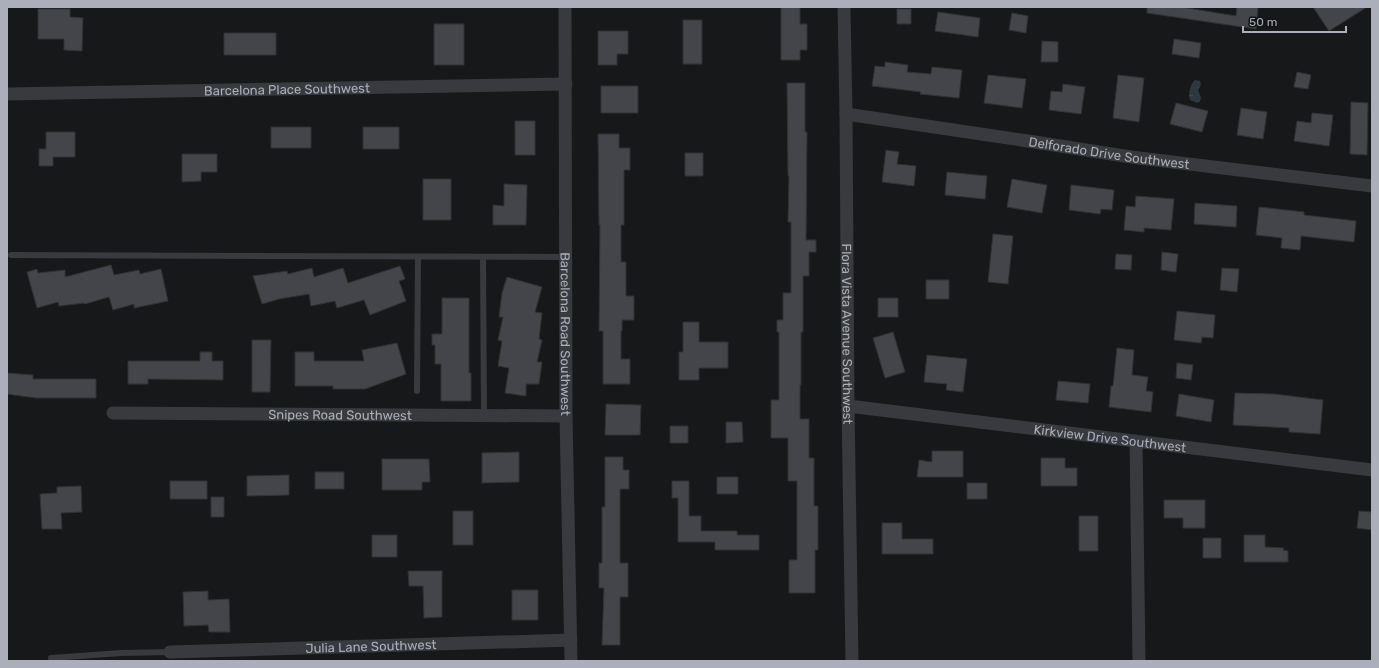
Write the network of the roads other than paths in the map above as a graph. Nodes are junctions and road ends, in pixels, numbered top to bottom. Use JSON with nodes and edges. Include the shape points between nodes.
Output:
{"nodes":[{"id":1,"x":565,"y":7,"type":"edge"},
{"id":2,"x":844,"y":7,"type":"edge"},
{"id":3,"x":566,"y":84,"type":"junction"},
{"id":4,"x":7,"y":94,"type":"edge"},
{"id":5,"x":846,"y":114,"type":"junction"},
{"id":6,"x":1372,"y":186,"type":"edge"},
{"id":7,"x":11,"y":255,"type":"dead end"},
{"id":8,"x":418,"y":257,"type":"junction"},
{"id":9,"x":483,"y":257,"type":"junction"},
{"id":10,"x":566,"y":257,"type":"junction"},
{"id":11,"x":417,"y":391,"type":"dead end"},
{"id":12,"x":848,"y":406,"type":"junction"},
{"id":13,"x":113,"y":413,"type":"dead end"},
{"id":14,"x":484,"y":416,"type":"junction"},
{"id":15,"x":566,"y":416,"type":"junction"},
{"id":16,"x":1136,"y":441,"type":"junction"},
{"id":17,"x":1372,"y":470,"type":"edge"},
{"id":18,"x":571,"y":640,"type":"junction"},
{"id":19,"x":170,"y":652,"type":"joint"},
{"id":20,"x":51,"y":658,"type":"dead end"},
{"id":21,"x":571,"y":661,"type":"edge"},
{"id":22,"x":852,"y":661,"type":"edge"},
{"id":23,"x":1139,"y":661,"type":"edge"}],
"edges":[{"from":1,"to":3,"type":"street","name":"Barcelona Road Southwest"},
{"from":2,"to":5,"type":"street","name":"Flora Vista Avenue Southwest"},
{"from":3,"to":4,"type":"street","name":"Barcelona Place Southwest"},
{"from":3,"to":10,"type":"street","name":"Barcelona Road Southwest"},
{"from":5,"to":6,"type":"street","name":"Delforado Drive Southwest","via":[[1028,140],[1131,158]]},
{"from":5,"to":12,"type":"street","name":"Flora Vista Avenue Southwest"},
{"from":7,"to":8,"type":"lane"},
{"from":8,"to":9,"type":"lane"},
{"from":8,"to":11,"type":"lane"},
{"from":9,"to":10,"type":"lane"},
{"from":9,"to":14,"type":"lane"},
{"from":10,"to":15,"type":"street","name":"Barcelona Road Southwest"},
{"from":12,"to":16,"type":"street","name":"Kirkview Drive Southwest"},
{"from":12,"to":22,"type":"street","name":"Flora Vista Avenue Southwest"},
{"from":13,"to":14,"type":"street","name":"Snipes Road Southwest"},
{"from":14,"to":15,"type":"street","name":"Snipes Road Southwest"},
{"from":15,"to":18,"type":"street","name":"Barcelona Road Southwest"},
{"from":16,"to":17,"type":"street","name":"Kirkview Drive Southwest"},
{"from":16,"to":23,"type":"street"},
{"from":18,"to":19,"type":"street","name":"Julia Lane Southwest"},
{"from":18,"to":21,"type":"street","name":"Barcelona Road Southwest"},
{"from":19,"to":20,"type":"lane"}]}
